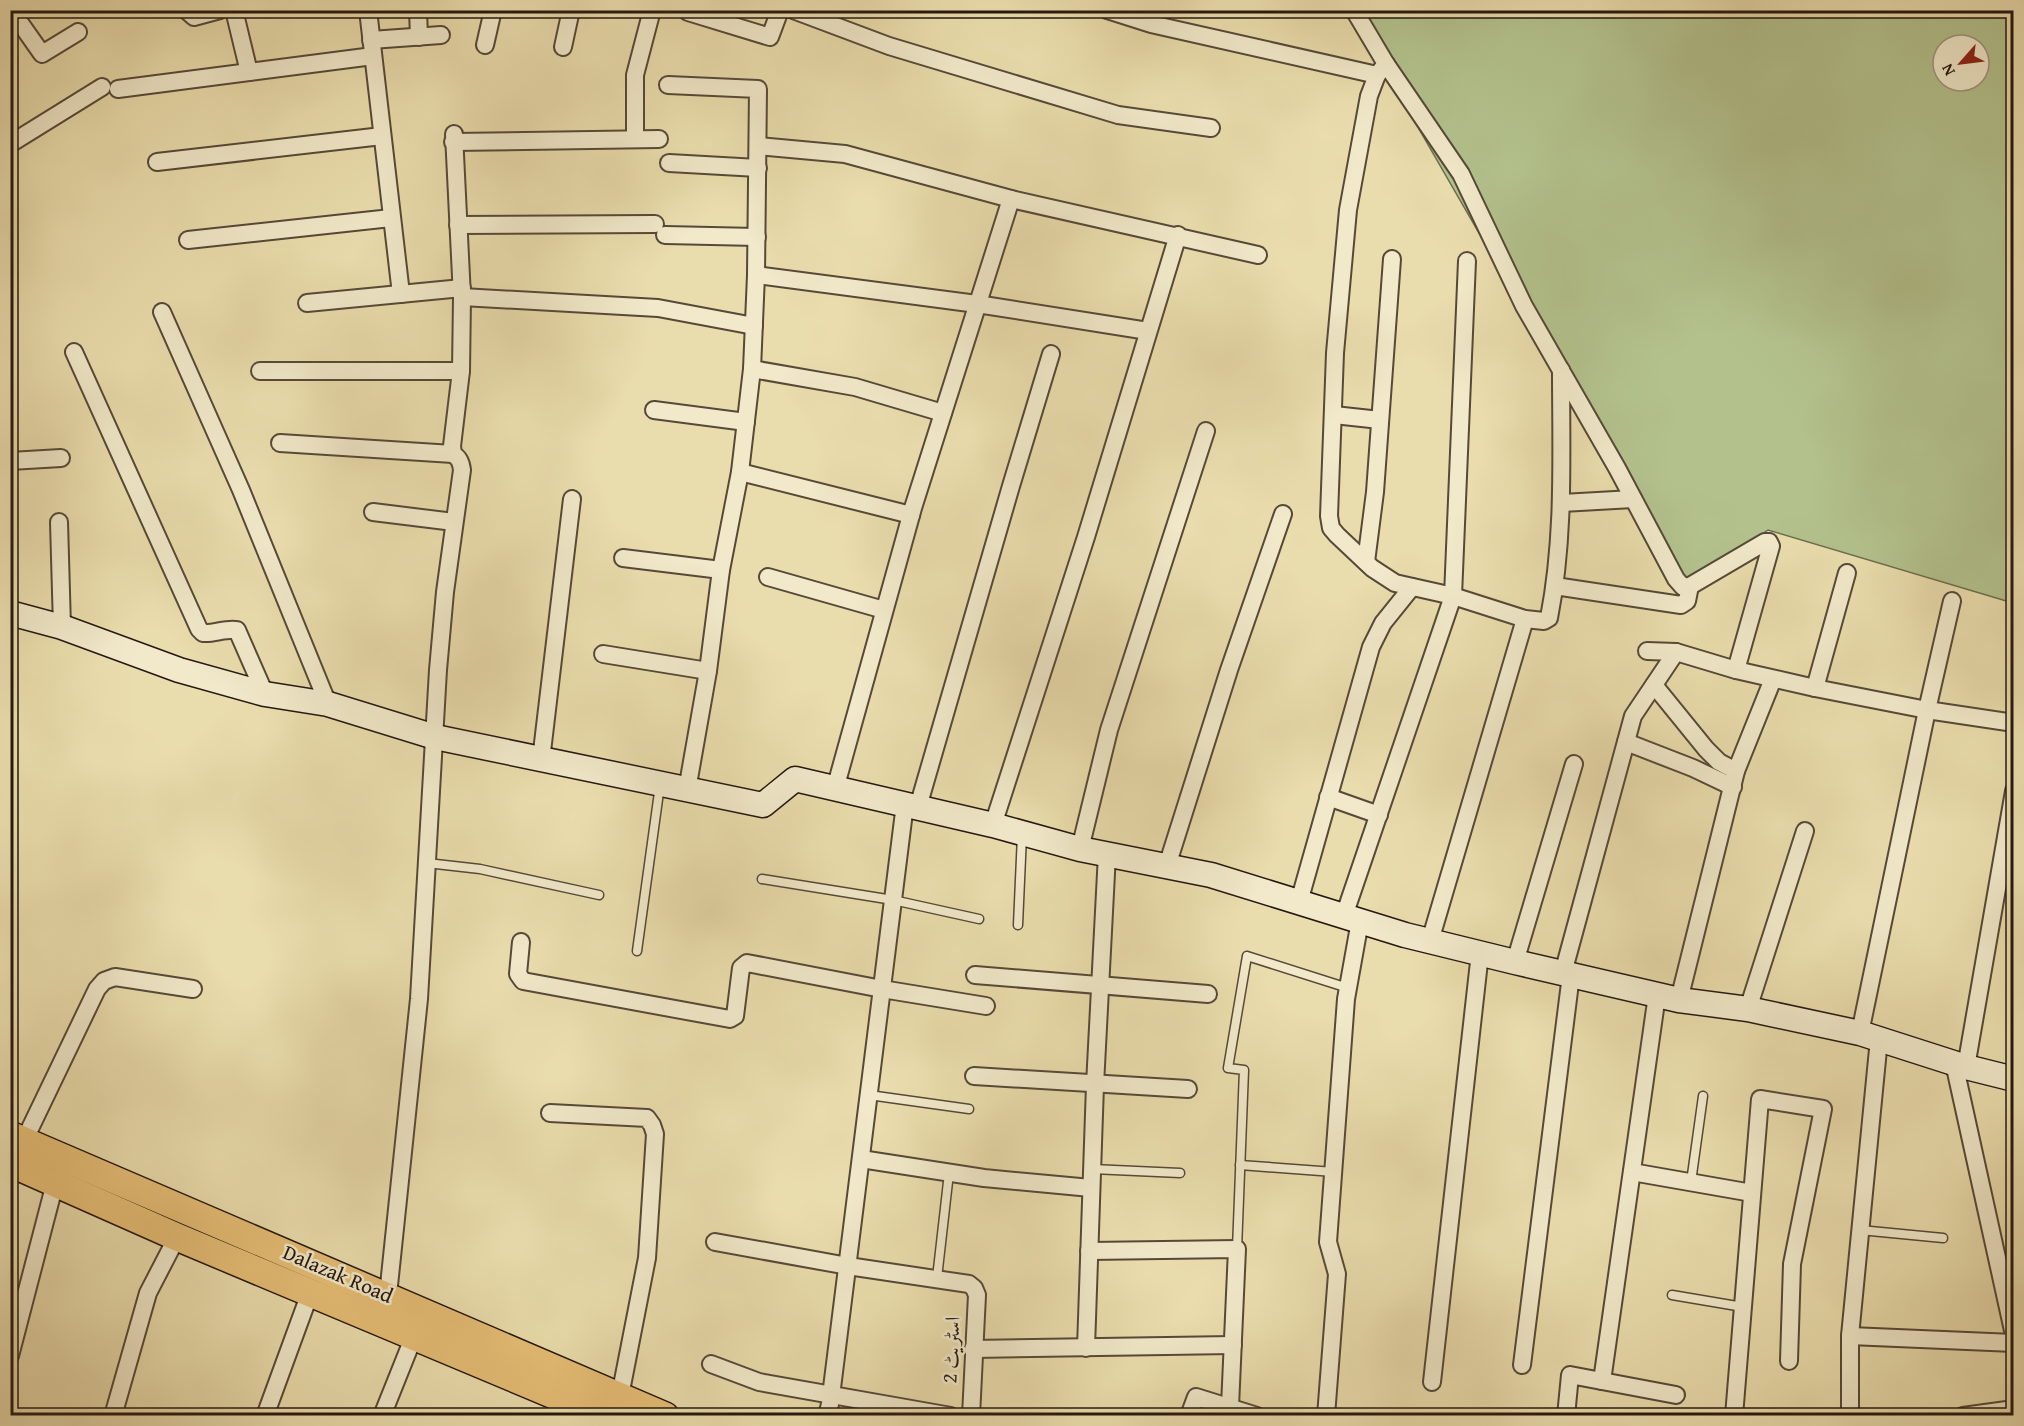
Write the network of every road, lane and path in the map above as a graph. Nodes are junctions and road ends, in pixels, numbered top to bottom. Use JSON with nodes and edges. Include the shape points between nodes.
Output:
{"nodes":[{"id":1,"x":11,"y":10,"type":"edge"},
{"id":2,"x":186,"y":10,"type":"edge"},
{"id":3,"x":220,"y":10,"type":"edge"},
{"id":4,"x":234,"y":10,"type":"edge"},
{"id":5,"x":368,"y":10,"type":"edge"},
{"id":6,"x":418,"y":10,"type":"edge"},
{"id":7,"x":493,"y":10,"type":"edge"},
{"id":8,"x":571,"y":10,"type":"edge"},
{"id":9,"x":652,"y":10,"type":"edge"},
{"id":10,"x":780,"y":10,"type":"edge"},
{"id":11,"x":793,"y":10,"type":"edge"},
{"id":12,"x":1107,"y":10,"type":"edge"},
{"id":13,"x":1354,"y":10,"type":"edge"},
{"id":14,"x":688,"y":12,"type":"dead end"},
{"id":15,"x":78,"y":32,"type":"dead end"},
{"id":16,"x":441,"y":35,"type":"dead end"},
{"id":17,"x":419,"y":37,"type":"junction"},
{"id":18,"x":485,"y":45,"type":"dead end"},
{"id":19,"x":563,"y":47,"type":"dead end"},
{"id":20,"x":372,"y":48,"type":"junction"},
{"id":21,"x":1381,"y":70,"type":"junction"},
{"id":22,"x":249,"y":72,"type":"junction"},
{"id":23,"x":668,"y":85,"type":"dead end"},
{"id":24,"x":1211,"y":128,"type":"dead end"},
{"id":25,"x":382,"y":136,"type":"junction"},
{"id":26,"x":635,"y":139,"type":"junction"},
{"id":27,"x":659,"y":139,"type":"dead end"},
{"id":28,"x":10,"y":144,"type":"edge"},
{"id":29,"x":758,"y":146,"type":"junction"},
{"id":30,"x":157,"y":162,"type":"dead end"},
{"id":31,"x":669,"y":163,"type":"dead end"},
{"id":32,"x":758,"y":168,"type":"junction"},
{"id":33,"x":1011,"y":199,"type":"junction"},
{"id":34,"x":391,"y":218,"type":"junction"},
{"id":35,"x":458,"y":225,"type":"junction"},
{"id":36,"x":1178,"y":236,"type":"junction"},
{"id":37,"x":757,"y":237,"type":"junction"},
{"id":38,"x":188,"y":240,"type":"dead end"},
{"id":39,"x":1258,"y":255,"type":"dead end"},
{"id":40,"x":1392,"y":258,"type":"dead end"},
{"id":41,"x":1467,"y":261,"type":"dead end"},
{"id":42,"x":756,"y":274,"type":"junction"},
{"id":43,"x":462,"y":293,"type":"junction"},
{"id":44,"x":401,"y":294,"type":"junction"},
{"id":45,"x":307,"y":303,"type":"dead end"},
{"id":46,"x":977,"y":304,"type":"junction"},
{"id":47,"x":162,"y":312,"type":"dead end"},
{"id":48,"x":754,"y":326,"type":"junction"},
{"id":49,"x":1148,"y":331,"type":"junction"},
{"id":50,"x":74,"y":352,"type":"dead end"},
{"id":51,"x":1052,"y":354,"type":"dead end"},
{"id":52,"x":752,"y":369,"type":"junction"},
{"id":53,"x":1561,"y":370,"type":"junction"},
{"id":54,"x":260,"y":371,"type":"dead end"},
{"id":55,"x":461,"y":372,"type":"junction"},
{"id":56,"x":654,"y":410,"type":"dead end"},
{"id":57,"x":943,"y":413,"type":"junction"},
{"id":58,"x":1334,"y":415,"type":"junction"},
{"id":59,"x":1380,"y":420,"type":"junction"},
{"id":60,"x":746,"y":422,"type":"junction"},
{"id":61,"x":1206,"y":430,"type":"dead end"},
{"id":62,"x":280,"y":443,"type":"dead end"},
{"id":63,"x":453,"y":454,"type":"junction"},
{"id":64,"x":62,"y":458,"type":"dead end"},
{"id":65,"x":10,"y":461,"type":"edge"},
{"id":66,"x":740,"y":472,"type":"junction"},
{"id":67,"x":572,"y":499,"type":"dead end"},
{"id":68,"x":1633,"y":499,"type":"junction"},
{"id":69,"x":1562,"y":503,"type":"junction"},
{"id":70,"x":373,"y":512,"type":"dead end"},
{"id":71,"x":1283,"y":514,"type":"dead end"},
{"id":72,"x":911,"y":515,"type":"junction"},
{"id":73,"x":59,"y":522,"type":"dead end"},
{"id":74,"x":454,"y":522,"type":"junction"},
{"id":75,"x":623,"y":558,"type":"dead end"},
{"id":76,"x":1366,"y":562,"type":"junction"},
{"id":77,"x":721,"y":570,"type":"junction"},
{"id":78,"x":1847,"y":573,"type":"dead end"},
{"id":79,"x":768,"y":577,"type":"dead end"},
{"id":80,"x":1555,"y":586,"type":"junction"},
{"id":81,"x":1690,"y":586,"type":"junction"},
{"id":82,"x":1412,"y":587,"type":"junction"},
{"id":83,"x":1453,"y":596,"type":"junction"},
{"id":84,"x":1952,"y":601,"type":"dead end"},
{"id":85,"x":884,"y":610,"type":"junction"},
{"id":86,"x":10,"y":613,"type":"edge"},
{"id":87,"x":1525,"y":619,"type":"junction"},
{"id":88,"x":62,"y":627,"type":"junction"},
{"id":89,"x":1647,"y":651,"type":"dead end"},
{"id":90,"x":1676,"y":652,"type":"junction"},
{"id":91,"x":603,"y":654,"type":"dead end"},
{"id":92,"x":1736,"y":670,"type":"junction"},
{"id":93,"x":708,"y":671,"type":"junction"},
{"id":94,"x":1773,"y":678,"type":"junction"},
{"id":95,"x":1654,"y":685,"type":"junction"},
{"id":96,"x":1815,"y":688,"type":"junction"},
{"id":97,"x":265,"y":694,"type":"junction"},
{"id":98,"x":328,"y":704,"type":"junction"},
{"id":99,"x":1927,"y":710,"type":"junction"},
{"id":100,"x":2013,"y":723,"type":"edge"},
{"id":101,"x":435,"y":737,"type":"junction"},
{"id":102,"x":1626,"y":742,"type":"junction"},
{"id":103,"x":541,"y":760,"type":"junction"},
{"id":104,"x":1574,"y":764,"type":"dead end"},
{"id":105,"x":1735,"y":779,"type":"junction"},
{"id":106,"x":660,"y":784,"type":"junction"},
{"id":107,"x":835,"y":789,"type":"junction"},
{"id":108,"x":687,"y":790,"type":"junction"},
{"id":109,"x":2013,"y":791,"type":"edge"},
{"id":110,"x":1328,"y":797,"type":"junction"},
{"id":111,"x":911,"y":806,"type":"junction"},
{"id":112,"x":1378,"y":815,"type":"junction"},
{"id":113,"x":993,"y":825,"type":"junction"},
{"id":114,"x":1805,"y":831,"type":"dead end"},
{"id":115,"x":1022,"y":833,"type":"junction"},
{"id":116,"x":1080,"y":849,"type":"junction"},
{"id":117,"x":1107,"y":854,"type":"junction"},
{"id":118,"x":427,"y":863,"type":"junction"},
{"id":119,"x":1167,"y":866,"type":"junction"},
{"id":120,"x":762,"y":879,"type":"dead end"},
{"id":121,"x":599,"y":895,"type":"dead end"},
{"id":122,"x":893,"y":900,"type":"junction"},
{"id":123,"x":1299,"y":902,"type":"junction"},
{"id":124,"x":979,"y":919,"type":"dead end"},
{"id":125,"x":1352,"y":919,"type":"junction"},
{"id":126,"x":1018,"y":925,"type":"dead end"},
{"id":127,"x":1430,"y":941,"type":"junction"},
{"id":128,"x":521,"y":942,"type":"dead end"},
{"id":129,"x":637,"y":951,"type":"dead end"},
{"id":130,"x":1480,"y":953,"type":"junction"},
{"id":131,"x":1515,"y":962,"type":"junction"},
{"id":132,"x":1567,"y":974,"type":"junction"},
{"id":133,"x":975,"y":975,"type":"dead end"},
{"id":134,"x":1100,"y":986,"type":"junction"},
{"id":135,"x":1348,"y":988,"type":"junction"},
{"id":136,"x":193,"y":989,"type":"dead end"},
{"id":137,"x":882,"y":989,"type":"junction"},
{"id":138,"x":1208,"y":994,"type":"dead end"},
{"id":139,"x":1668,"y":998,"type":"junction"},
{"id":140,"x":986,"y":1006,"type":"dead end"},
{"id":141,"x":1748,"y":1009,"type":"junction"},
{"id":142,"x":1870,"y":1036,"type":"junction"},
{"id":143,"x":1960,"y":1065,"type":"junction"},
{"id":144,"x":974,"y":1076,"type":"dead end"},
{"id":145,"x":2013,"y":1079,"type":"edge"},
{"id":146,"x":1095,"y":1084,"type":"junction"},
{"id":147,"x":1188,"y":1089,"type":"dead end"},
{"id":148,"x":869,"y":1095,"type":"junction"},
{"id":149,"x":1703,"y":1096,"type":"dead end"},
{"id":150,"x":969,"y":1109,"type":"dead end"},
{"id":151,"x":550,"y":1113,"type":"dead end"},
{"id":152,"x":15,"y":1146,"type":"edge"},
{"id":153,"x":861,"y":1159,"type":"junction"},
{"id":154,"x":1240,"y":1165,"type":"junction"},
{"id":155,"x":1092,"y":1169,"type":"junction"},
{"id":156,"x":1334,"y":1172,"type":"junction"},
{"id":157,"x":1632,"y":1172,"type":"junction"},
{"id":158,"x":949,"y":1173,"type":"junction"},
{"id":159,"x":1180,"y":1173,"type":"dead end"},
{"id":160,"x":1691,"y":1182,"type":"junction"},
{"id":161,"x":55,"y":1183,"type":"junction"},
{"id":162,"x":1091,"y":1188,"type":"junction"},
{"id":163,"x":1752,"y":1192,"type":"junction"},
{"id":164,"x":1860,"y":1230,"type":"junction"},
{"id":165,"x":177,"y":1237,"type":"junction"},
{"id":166,"x":1943,"y":1238,"type":"dead end"},
{"id":167,"x":715,"y":1242,"type":"dead end"},
{"id":168,"x":1237,"y":1250,"type":"junction"},
{"id":169,"x":1089,"y":1251,"type":"junction"},
{"id":170,"x":848,"y":1266,"type":"junction"},
{"id":171,"x":937,"y":1278,"type":"junction"},
{"id":172,"x":310,"y":1293,"type":"junction"},
{"id":173,"x":1672,"y":1294,"type":"dead end"},
{"id":174,"x":388,"y":1295,"type":"junction"},
{"id":175,"x":1743,"y":1306,"type":"junction"},
{"id":176,"x":2013,"y":1335,"type":"edge"},
{"id":177,"x":414,"y":1336,"type":"junction"},
{"id":178,"x":1850,"y":1336,"type":"junction"},
{"id":179,"x":2013,"y":1343,"type":"edge"},
{"id":180,"x":1233,"y":1345,"type":"junction"},
{"id":181,"x":1086,"y":1348,"type":"junction"},
{"id":182,"x":974,"y":1349,"type":"junction"},
{"id":183,"x":10,"y":1356,"type":"edge"},
{"id":184,"x":1789,"y":1361,"type":"dead end"},
{"id":185,"x":711,"y":1364,"type":"dead end"},
{"id":186,"x":1522,"y":1365,"type":"dead end"},
{"id":187,"x":1602,"y":1381,"type":"junction"},
{"id":188,"x":1432,"y":1382,"type":"dead end"},
{"id":189,"x":1676,"y":1395,"type":"dead end"},
{"id":190,"x":831,"y":1396,"type":"junction"},
{"id":191,"x":612,"y":1406,"type":"edge"},
{"id":192,"x":1230,"y":1407,"type":"junction"},
{"id":193,"x":2013,"y":1409,"type":"edge"},
{"id":194,"x":577,"y":1410,"type":"edge"},
{"id":195,"x":113,"y":1416,"type":"edge"},
{"id":196,"x":265,"y":1416,"type":"edge"},
{"id":197,"x":381,"y":1416,"type":"edge"},
{"id":198,"x":665,"y":1416,"type":"edge"},
{"id":199,"x":827,"y":1416,"type":"edge"},
{"id":200,"x":951,"y":1416,"type":"edge"},
{"id":201,"x":971,"y":1416,"type":"edge"},
{"id":202,"x":1189,"y":1416,"type":"edge"},
{"id":203,"x":1257,"y":1416,"type":"edge"},
{"id":204,"x":1326,"y":1416,"type":"edge"},
{"id":205,"x":1566,"y":1416,"type":"edge"},
{"id":206,"x":1734,"y":1416,"type":"edge"},
{"id":207,"x":1850,"y":1416,"type":"edge"},
{"id":208,"x":1963,"y":1416,"type":"edge"}],
"edges":[{"from":1,"to":15,"type":"street","via":[[42,54]]},
{"from":2,"to":3,"type":"street","via":[[194,17]]},
{"from":4,"to":22,"type":"street"},
{"from":5,"to":20,"type":"street"},
{"from":6,"to":17,"type":"street"},
{"from":7,"to":18,"type":"street"},
{"from":8,"to":19,"type":"street"},
{"from":9,"to":26,"type":"street","via":[[635,75]]},
{"from":10,"to":14,"type":"street","via":[[770,37]]},
{"from":11,"to":24,"type":"street","via":[[889,46],[1118,115]]},
{"from":12,"to":21,"type":"street","via":[[1151,24]]},
{"from":13,"to":21,"type":"street"},
{"from":16,"to":17,"type":"street"},
{"from":17,"to":20,"type":"street"},
{"from":20,"to":22,"type":"street"},
{"from":20,"to":25,"type":"street"},
{"from":21,"to":53,"type":"street","via":[[1461,174],[1524,306]]},
{"from":21,"to":58,"type":"street","via":[[1369,96],[1348,210],[1335,353]]},
{"from":22,"to":28,"type":"street","via":[[110,88]]},
{"from":23,"to":29,"type":"street","via":[[758,89]]},
{"from":25,"to":30,"type":"street"},
{"from":25,"to":34,"type":"street"},
{"from":26,"to":27,"type":"street"},
{"from":26,"to":35,"type":"street","via":[[454,138]]},
{"from":29,"to":32,"type":"street"},
{"from":29,"to":33,"type":"street","via":[[845,154]]},
{"from":31,"to":32,"type":"street"},
{"from":32,"to":37,"type":"street"},
{"from":33,"to":36,"type":"street"},
{"from":33,"to":46,"type":"street"},
{"from":34,"to":38,"type":"street"},
{"from":34,"to":44,"type":"street"},
{"from":35,"to":37,"type":"street","via":[[660,229]]},
{"from":35,"to":43,"type":"street"},
{"from":36,"to":39,"type":"street"},
{"from":36,"to":49,"type":"street"},
{"from":37,"to":42,"type":"street"},
{"from":40,"to":59,"type":"street"},
{"from":41,"to":83,"type":"street"},
{"from":42,"to":46,"type":"street"},
{"from":42,"to":48,"type":"street"},
{"from":43,"to":44,"type":"street"},
{"from":43,"to":48,"type":"street","via":[[658,308]]},
{"from":43,"to":55,"type":"street"},
{"from":44,"to":45,"type":"street"},
{"from":46,"to":49,"type":"street"},
{"from":46,"to":57,"type":"street"},
{"from":47,"to":98,"type":"street","via":[[242,490]]},
{"from":48,"to":52,"type":"street"},
{"from":49,"to":113,"type":"street"},
{"from":50,"to":97,"type":"street","via":[[199,629],[202,633],[237,630]]},
{"from":51,"to":111,"type":"street"},
{"from":52,"to":57,"type":"street","via":[[855,387]]},
{"from":52,"to":60,"type":"street"},
{"from":53,"to":68,"type":"street"},
{"from":53,"to":69,"type":"street"},
{"from":54,"to":55,"type":"street"},
{"from":55,"to":63,"type":"street"},
{"from":56,"to":60,"type":"street"},
{"from":57,"to":72,"type":"street"},
{"from":58,"to":59,"type":"street"},
{"from":58,"to":76,"type":"street","via":[[1331,528]]},
{"from":59,"to":76,"type":"street"},
{"from":60,"to":66,"type":"street"},
{"from":61,"to":116,"type":"street","via":[[1109,730]]},
{"from":62,"to":63,"type":"street"},
{"from":63,"to":74,"type":"street","via":[[459,458],[462,470]]},
{"from":64,"to":65,"type":"street"},
{"from":66,"to":72,"type":"street"},
{"from":66,"to":77,"type":"street"},
{"from":67,"to":103,"type":"street"},
{"from":68,"to":69,"type":"street"},
{"from":68,"to":81,"type":"street","via":[[1676,579],[1683,587]]},
{"from":69,"to":80,"type":"street"},
{"from":70,"to":74,"type":"street"},
{"from":71,"to":119,"type":"street"},
{"from":72,"to":85,"type":"street"},
{"from":73,"to":88,"type":"street"},
{"from":74,"to":101,"type":"street"},
{"from":75,"to":77,"type":"street"},
{"from":76,"to":82,"type":"street","via":[[1395,582]]},
{"from":77,"to":93,"type":"street"},
{"from":78,"to":96,"type":"street"},
{"from":79,"to":85,"type":"street"},
{"from":80,"to":81,"type":"street","via":[[1681,605],[1687,601]]},
{"from":80,"to":87,"type":"street","via":[[1549,618]]},
{"from":81,"to":92,"type":"street","via":[[1769,542]]},
{"from":82,"to":83,"type":"street"},
{"from":82,"to":110,"type":"street","via":[[1383,623],[1371,647]]},
{"from":83,"to":87,"type":"street"},
{"from":83,"to":112,"type":"street"},
{"from":84,"to":99,"type":"street"},
{"from":85,"to":107,"type":"street"},
{"from":86,"to":88,"type":"street"},
{"from":87,"to":127,"type":"street"},
{"from":88,"to":97,"type":"street","via":[[179,670]]},
{"from":89,"to":90,"type":"street"},
{"from":90,"to":92,"type":"street"},
{"from":90,"to":95,"type":"street"},
{"from":91,"to":93,"type":"street"},
{"from":92,"to":94,"type":"street"},
{"from":93,"to":108,"type":"street"},
{"from":94,"to":96,"type":"street"},
{"from":94,"to":105,"type":"street"},
{"from":95,"to":102,"type":"street","via":[[1633,716]]},
{"from":95,"to":105,"type":"street"},
{"from":96,"to":99,"type":"street"},
{"from":97,"to":98,"type":"street"},
{"from":98,"to":101,"type":"street"},
{"from":99,"to":100,"type":"street"},
{"from":99,"to":142,"type":"street"},
{"from":101,"to":103,"type":"street"},
{"from":101,"to":118,"type":"street"},
{"from":102,"to":105,"type":"street","via":[[1693,768]]},
{"from":102,"to":132,"type":"street"},
{"from":103,"to":106,"type":"street"},
{"from":104,"to":131,"type":"street"},
{"from":105,"to":139,"type":"street"},
{"from":106,"to":108,"type":"street"},
{"from":106,"to":129,"type":"lane"},
{"from":107,"to":108,"type":"street","via":[[795,779],[764,805]]},
{"from":107,"to":111,"type":"street"},
{"from":109,"to":143,"type":"street"},
{"from":110,"to":112,"type":"street"},
{"from":110,"to":123,"type":"street"},
{"from":111,"to":113,"type":"street"},
{"from":111,"to":122,"type":"street"},
{"from":112,"to":125,"type":"street"},
{"from":113,"to":115,"type":"street"},
{"from":114,"to":141,"type":"street"},
{"from":115,"to":116,"type":"street"},
{"from":115,"to":126,"type":"lane"},
{"from":116,"to":117,"type":"street"},
{"from":117,"to":119,"type":"street"},
{"from":117,"to":134,"type":"street"},
{"from":118,"to":121,"type":"lane","via":[[480,869]]},
{"from":118,"to":174,"type":"street","via":[[419,999]]},
{"from":119,"to":123,"type":"street"},
{"from":120,"to":122,"type":"lane"},
{"from":122,"to":124,"type":"lane"},
{"from":122,"to":137,"type":"street"},
{"from":123,"to":125,"type":"street"},
{"from":125,"to":127,"type":"street"},
{"from":125,"to":135,"type":"street"},
{"from":127,"to":130,"type":"street"},
{"from":128,"to":137,"type":"street","via":[[518,974],[523,981],[730,1019],[735,1016],[741,969],[747,963]]},
{"from":130,"to":131,"type":"street"},
{"from":130,"to":188,"type":"street"},
{"from":131,"to":132,"type":"street"},
{"from":132,"to":139,"type":"street"},
{"from":132,"to":186,"type":"street"},
{"from":133,"to":134,"type":"street"},
{"from":134,"to":138,"type":"street"},
{"from":134,"to":146,"type":"street"},
{"from":135,"to":154,"type":"lane","via":[[1247,957],[1228,1068],[1244,1070]]},
{"from":135,"to":156,"type":"street"},
{"from":136,"to":152,"type":"street","via":[[115,977],[104,981]]},
{"from":137,"to":140,"type":"street"},
{"from":137,"to":148,"type":"street"},
{"from":139,"to":141,"type":"street"},
{"from":139,"to":157,"type":"street"},
{"from":141,"to":142,"type":"street"},
{"from":142,"to":143,"type":"street"},
{"from":142,"to":164,"type":"street"},
{"from":143,"to":145,"type":"street"},
{"from":143,"to":176,"type":"street"},
{"from":144,"to":146,"type":"street"},
{"from":146,"to":147,"type":"street"},
{"from":146,"to":155,"type":"street"},
{"from":148,"to":150,"type":"lane"},
{"from":148,"to":153,"type":"street"},
{"from":149,"to":160,"type":"lane"},
{"from":151,"to":191,"type":"street","via":[[647,1118],[655,1134],[647,1258]]},
{"from":152,"to":161,"type":"main road","name":"Dalazak Road"},
{"from":152,"to":174,"type":"main road","name":"Dalazak Road"},
{"from":153,"to":158,"type":"street"},
{"from":153,"to":170,"type":"street"},
{"from":154,"to":156,"type":"lane"},
{"from":154,"to":168,"type":"lane"},
{"from":155,"to":159,"type":"lane"},
{"from":155,"to":162,"type":"street"},
{"from":156,"to":204,"type":"street","via":[[1328,1242],[1337,1274]]},
{"from":157,"to":160,"type":"street"},
{"from":157,"to":187,"type":"street"},
{"from":158,"to":162,"type":"street"},
{"from":158,"to":171,"type":"lane"},
{"from":160,"to":163,"type":"street"},
{"from":161,"to":165,"type":"main road","name":"Dalazak Road"},
{"from":161,"to":183,"type":"street"},
{"from":162,"to":169,"type":"street"},
{"from":163,"to":175,"type":"street"},
{"from":163,"to":184,"type":"street","via":[[1760,1099],[1822,1109],[1792,1263]]},
{"from":164,"to":166,"type":"lane"},
{"from":164,"to":178,"type":"street"},
{"from":165,"to":172,"type":"main road","name":"Dalazak Road"},
{"from":165,"to":195,"type":"street","via":[[148,1293]]},
{"from":167,"to":170,"type":"street"},
{"from":168,"to":169,"type":"street"},
{"from":168,"to":180,"type":"street"},
{"from":169,"to":181,"type":"street"},
{"from":170,"to":171,"type":"street"},
{"from":170,"to":190,"type":"street"},
{"from":171,"to":182,"type":"street","name":"اسٹریٹ 2","via":[[974,1288]]},
{"from":172,"to":177,"type":"main road","name":"Dalazak Road"},
{"from":172,"to":196,"type":"street"},
{"from":173,"to":175,"type":"lane"},
{"from":174,"to":191,"type":"main road","name":"Dalazak Road"},
{"from":175,"to":206,"type":"street"},
{"from":177,"to":194,"type":"main road","name":"Dalazak Road"},
{"from":177,"to":197,"type":"street"},
{"from":178,"to":179,"type":"street"},
{"from":178,"to":207,"type":"street"},
{"from":180,"to":181,"type":"street"},
{"from":180,"to":192,"type":"street"},
{"from":181,"to":182,"type":"street"},
{"from":182,"to":201,"type":"street","name":"اسٹریٹ 2"},
{"from":185,"to":190,"type":"street","via":[[759,1382]]},
{"from":187,"to":189,"type":"street"},
{"from":187,"to":205,"type":"street","via":[[1570,1375]]},
{"from":190,"to":199,"type":"street"},
{"from":190,"to":200,"type":"street"},
{"from":191,"to":194,"type":"main road","name":"Dalazak Road"},
{"from":191,"to":198,"type":"main road","name":"Dalazak Road"},
{"from":192,"to":202,"type":"street","via":[[1196,1397]]},
{"from":192,"to":203,"type":"street"},
{"from":193,"to":208,"type":"street"}]}
